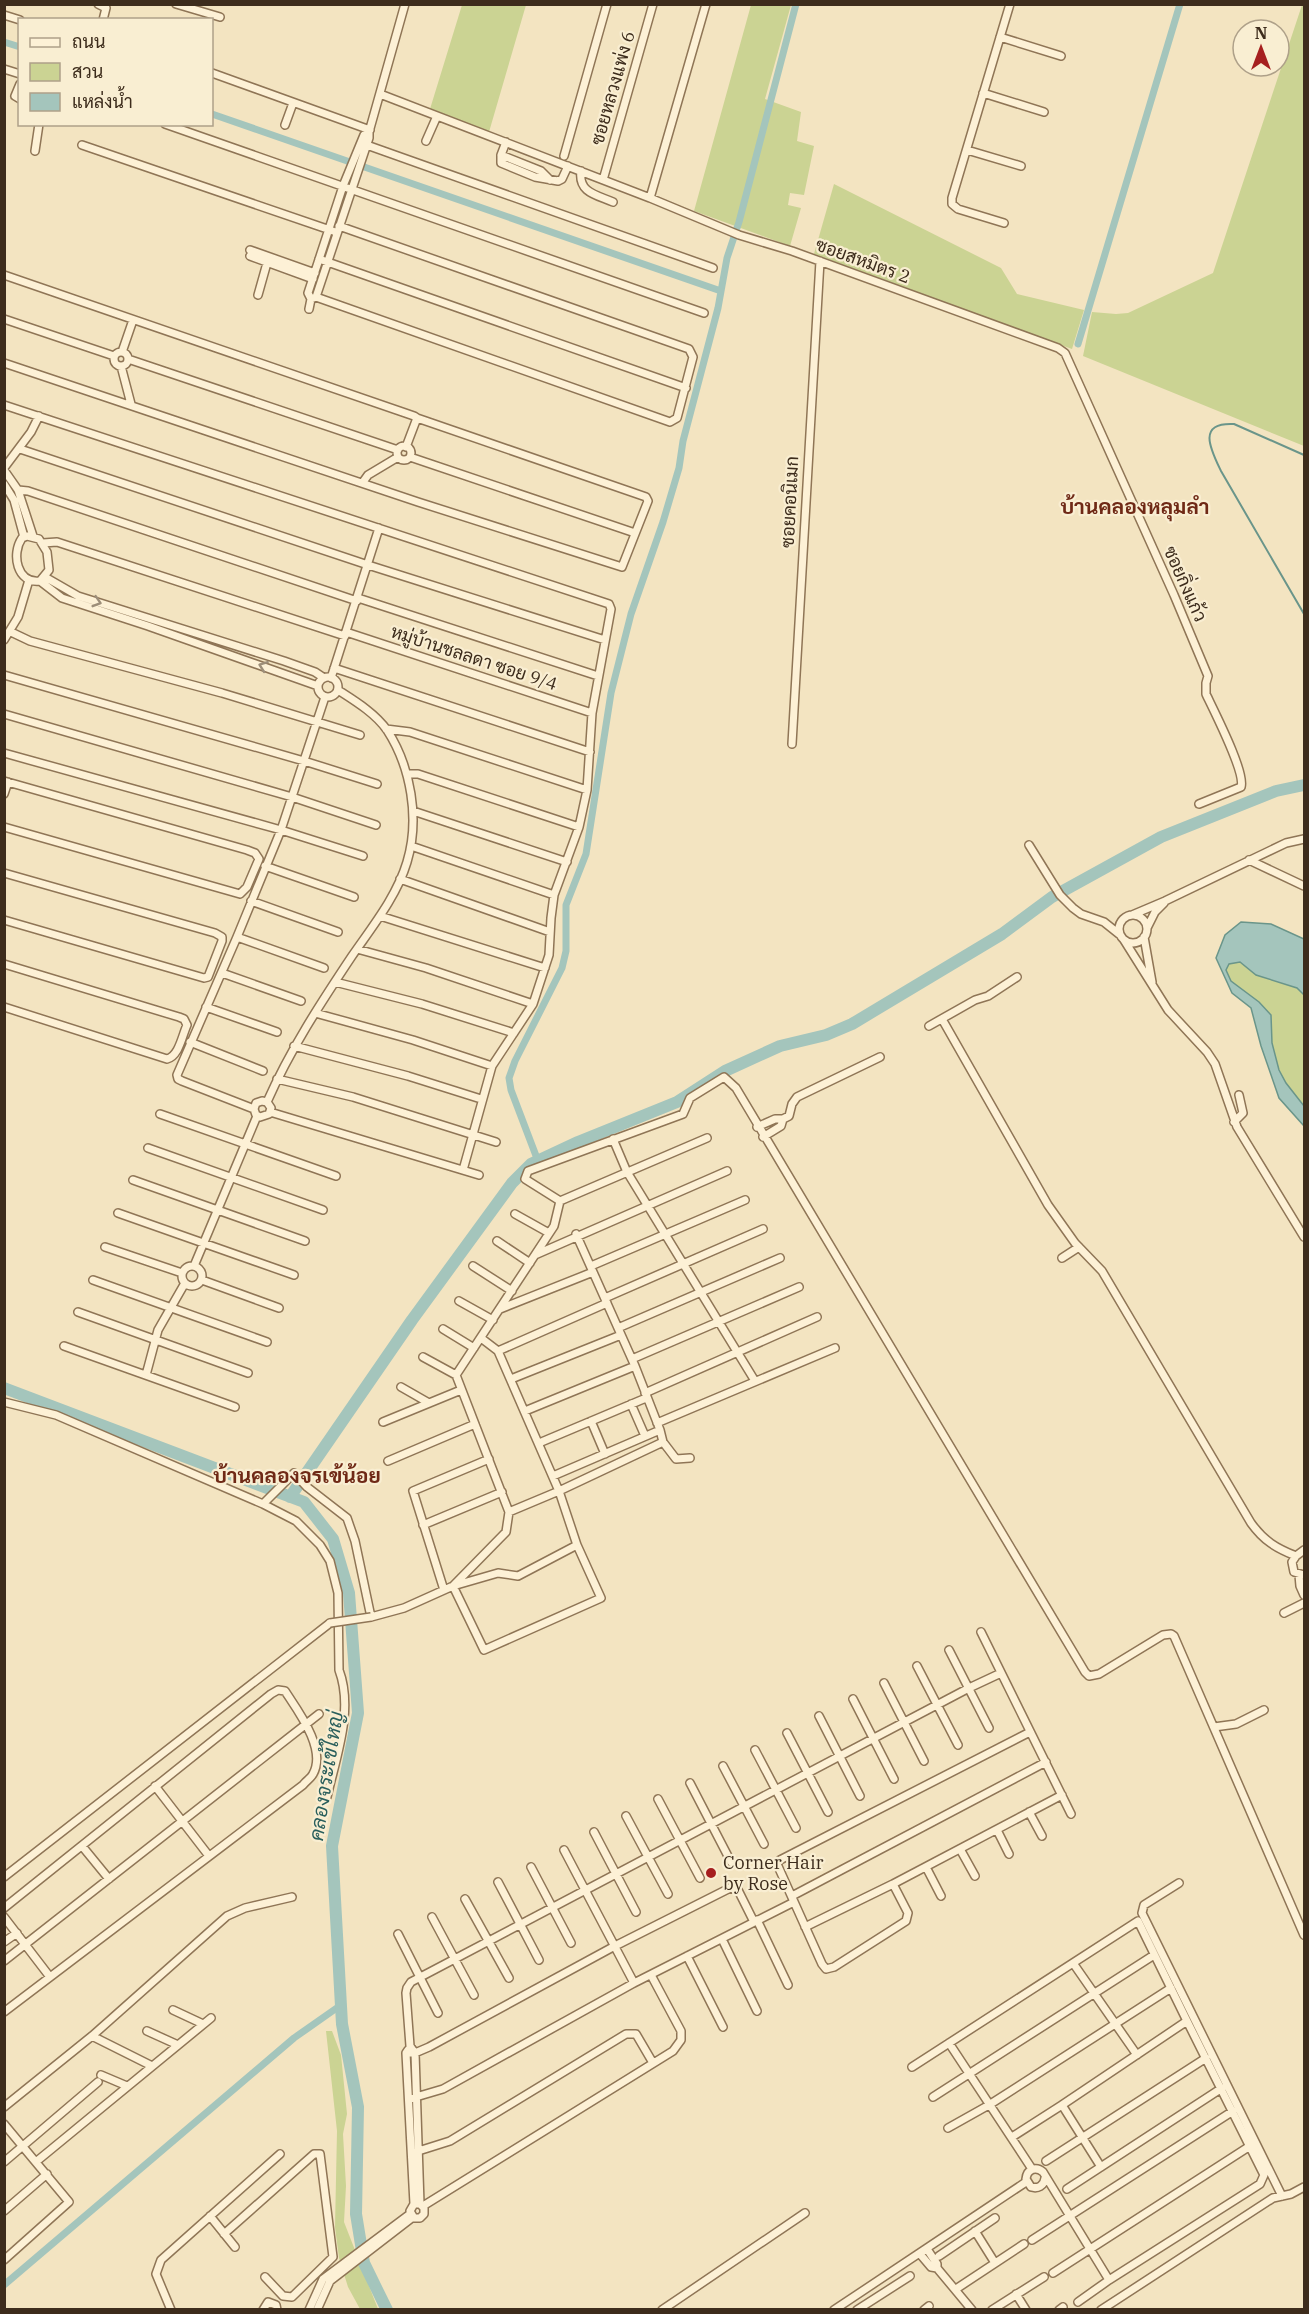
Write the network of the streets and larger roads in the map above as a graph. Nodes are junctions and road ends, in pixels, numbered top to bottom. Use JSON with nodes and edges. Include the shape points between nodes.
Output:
{"nodes":[{"id":1,"x":98,"y":4,"type":"edge"},
{"id":2,"x":405,"y":4,"type":"edge"},
{"id":3,"x":607,"y":4,"type":"edge"},
{"id":4,"x":653,"y":4,"type":"edge"},
{"id":5,"x":706,"y":4,"type":"edge"},
{"id":6,"x":1010,"y":4,"type":"edge"},
{"id":7,"x":180,"y":5,"type":"edge"},
{"id":8,"x":220,"y":17,"type":"dead end"},
{"id":9,"x":104,"y":18,"type":"edge"},
{"id":10,"x":1000,"y":37,"type":"junction"},
{"id":11,"x":1061,"y":56,"type":"dead end"},
{"id":12,"x":213,"y":73,"type":"edge"},
{"id":13,"x":983,"y":93,"type":"junction"},
{"id":14,"x":380,"y":94,"type":"junction"},
{"id":15,"x":293,"y":103,"type":"junction"},
{"id":16,"x":1044,"y":112,"type":"dead end"},
{"id":17,"x":436,"y":116,"type":"junction"},
{"id":18,"x":285,"y":125,"type":"dead end"},
{"id":19,"x":39,"y":126,"type":"edge"},
{"id":20,"x":171,"y":126,"type":"edge"},
{"id":21,"x":369,"y":131,"type":"junction"},
{"id":22,"x":426,"y":141,"type":"dead end"},
{"id":23,"x":506,"y":142,"type":"junction"},
{"id":24,"x":82,"y":146,"type":"dead end"},
{"id":25,"x":362,"y":148,"type":"junction"},
{"id":26,"x":967,"y":150,"type":"junction"},
{"id":27,"x":35,"y":151,"type":"dead end"},
{"id":28,"x":564,"y":156,"type":"dead end"},
{"id":29,"x":568,"y":166,"type":"junction"},
{"id":30,"x":1021,"y":166,"type":"dead end"},
{"id":31,"x":581,"y":171,"type":"junction"},
{"id":32,"x":351,"y":177,"type":"junction"},
{"id":33,"x":603,"y":180,"type":"junction"},
{"id":34,"x":343,"y":186,"type":"junction"},
{"id":35,"x":351,"y":189,"type":"junction"},
{"id":36,"x":650,"y":198,"type":"junction"},
{"id":37,"x":613,"y":202,"type":"dead end"},
{"id":38,"x":1004,"y":223,"type":"dead end"},
{"id":39,"x":338,"y":229,"type":"junction"},
{"id":40,"x":329,"y":230,"type":"junction"},
{"id":41,"x":319,"y":259,"type":"junction"},
{"id":42,"x":820,"y":261,"type":"junction"},
{"id":43,"x":267,"y":262,"type":"junction"},
{"id":44,"x":327,"y":262,"type":"junction"},
{"id":45,"x":713,"y":268,"type":"dead end"},
{"id":46,"x":4,"y":275,"type":"edge"},
{"id":47,"x":314,"y":276,"type":"junction"},
{"id":48,"x":258,"y":295,"type":"dead end"},
{"id":49,"x":314,"y":298,"type":"junction"},
{"id":50,"x":309,"y":309,"type":"dead end"},
{"id":51,"x":704,"y":313,"type":"dead end"},
{"id":52,"x":4,"y":319,"type":"edge"},
{"id":53,"x":133,"y":320,"type":"junction"},
{"id":54,"x":122,"y":352,"type":"junction"},
{"id":55,"x":1065,"y":353,"type":"joint"},
{"id":56,"x":114,"y":356,"type":"junction"},
{"id":57,"x":128,"y":359,"type":"junction"},
{"id":58,"x":4,"y":363,"type":"edge"},
{"id":59,"x":121,"y":366,"type":"junction"},
{"id":60,"x":686,"y":388,"type":"junction"},
{"id":61,"x":130,"y":404,"type":"junction"},
{"id":62,"x":4,"y":405,"type":"edge"},
{"id":63,"x":39,"y":416,"type":"junction"},
{"id":64,"x":417,"y":418,"type":"junction"},
{"id":65,"x":406,"y":447,"type":"junction"},
{"id":66,"x":20,"y":449,"type":"junction"},
{"id":67,"x":398,"y":454,"type":"junction"},
{"id":68,"x":410,"y":457,"type":"junction"},
{"id":69,"x":4,"y":469,"type":"edge"},
{"id":70,"x":363,"y":482,"type":"junction"},
{"id":71,"x":4,"y":484,"type":"edge"},
{"id":72,"x":18,"y":490,"type":"junction"},
{"id":73,"x":379,"y":528,"type":"junction"},
{"id":74,"x":635,"y":533,"type":"junction"},
{"id":75,"x":33,"y":536,"type":"junction"},
{"id":76,"x":24,"y":537,"type":"junction"},
{"id":77,"x":43,"y":543,"type":"junction"},
{"id":78,"x":368,"y":565,"type":"junction"},
{"id":79,"x":42,"y":579,"type":"junction"},
{"id":80,"x":29,"y":580,"type":"junction"},
{"id":81,"x":357,"y":600,"type":"junction"},
{"id":82,"x":174,"y":626,"type":"junction"},
{"id":83,"x":11,"y":632,"type":"junction"},
{"id":84,"x":172,"y":634,"type":"junction"},
{"id":85,"x":346,"y":634,"type":"junction"},
{"id":86,"x":4,"y":640,"type":"edge"},
{"id":87,"x":605,"y":640,"type":"junction"},
{"id":88,"x":334,"y":668,"type":"junction"},
{"id":89,"x":4,"y":675,"type":"edge"},
{"id":90,"x":598,"y":676,"type":"junction"},
{"id":91,"x":327,"y":678,"type":"junction"},
{"id":92,"x":318,"y":686,"type":"junction"},
{"id":93,"x":338,"y":690,"type":"junction"},
{"id":94,"x":325,"y":697,"type":"junction"},
{"id":95,"x":592,"y":713,"type":"junction"},
{"id":96,"x":4,"y":714,"type":"edge"},
{"id":97,"x":316,"y":721,"type":"junction"},
{"id":98,"x":386,"y":729,"type":"junction"},
{"id":99,"x":360,"y":735,"type":"dead end"},
{"id":100,"x":792,"y":744,"type":"dead end"},
{"id":101,"x":590,"y":752,"type":"junction"},
{"id":102,"x":4,"y":753,"type":"edge"},
{"id":103,"x":304,"y":761,"type":"junction"},
{"id":104,"x":407,"y":774,"type":"junction"},
{"id":105,"x":6,"y":782,"type":"edge"},
{"id":106,"x":377,"y":784,"type":"dead end"},
{"id":107,"x":587,"y":790,"type":"junction"},
{"id":108,"x":4,"y":794,"type":"edge"},
{"id":109,"x":292,"y":797,"type":"junction"},
{"id":110,"x":1199,"y":804,"type":"dead end"},
{"id":111,"x":413,"y":812,"type":"junction"},
{"id":112,"x":376,"y":825,"type":"dead end"},
{"id":113,"x":4,"y":827,"type":"edge"},
{"id":114,"x":579,"y":827,"type":"junction"},
{"id":115,"x":281,"y":830,"type":"junction"},
{"id":116,"x":1305,"y":839,"type":"edge"},
{"id":117,"x":1029,"y":845,"type":"dead end"},
{"id":118,"x":411,"y":846,"type":"junction"},
{"id":119,"x":363,"y":856,"type":"dead end"},
{"id":120,"x":1249,"y":860,"type":"junction"},
{"id":121,"x":567,"y":862,"type":"junction"},
{"id":122,"x":265,"y":866,"type":"junction"},
{"id":123,"x":4,"y":873,"type":"edge"},
{"id":124,"x":400,"y":879,"type":"junction"},
{"id":125,"x":1305,"y":886,"type":"edge"},
{"id":126,"x":554,"y":895,"type":"junction"},
{"id":127,"x":354,"y":897,"type":"dead end"},
{"id":128,"x":251,"y":901,"type":"junction"},
{"id":129,"x":1165,"y":902,"type":"junction"},
{"id":130,"x":1132,"y":915,"type":"junction"},
{"id":131,"x":380,"y":916,"type":"junction"},
{"id":132,"x":1124,"y":918,"type":"junction"},
{"id":133,"x":4,"y":920,"type":"edge"},
{"id":134,"x":1104,"y":922,"type":"junction"},
{"id":135,"x":1147,"y":928,"type":"junction"},
{"id":136,"x":338,"y":932,"type":"dead end"},
{"id":137,"x":550,"y":932,"type":"junction"},
{"id":138,"x":237,"y":937,"type":"junction"},
{"id":139,"x":1122,"y":937,"type":"junction"},
{"id":140,"x":1144,"y":937,"type":"junction"},
{"id":141,"x":357,"y":949,"type":"junction"},
{"id":142,"x":4,"y":964,"type":"edge"},
{"id":143,"x":324,"y":968,"type":"dead end"},
{"id":144,"x":546,"y":968,"type":"junction"},
{"id":145,"x":222,"y":973,"type":"junction"},
{"id":146,"x":1017,"y":977,"type":"dead end"},
{"id":147,"x":335,"y":982,"type":"junction"},
{"id":148,"x":1154,"y":989,"type":"junction"},
{"id":149,"x":301,"y":1001,"type":"dead end"},
{"id":150,"x":533,"y":1004,"type":"junction"},
{"id":151,"x":4,"y":1007,"type":"edge"},
{"id":152,"x":206,"y":1007,"type":"junction"},
{"id":153,"x":315,"y":1012,"type":"junction"},
{"id":154,"x":942,"y":1019,"type":"junction"},
{"id":155,"x":929,"y":1026,"type":"dead end"},
{"id":156,"x":277,"y":1032,"type":"dead end"},
{"id":157,"x":514,"y":1033,"type":"junction"},
{"id":158,"x":190,"y":1042,"type":"junction"},
{"id":159,"x":294,"y":1046,"type":"junction"},
{"id":160,"x":880,"y":1057,"type":"dead end"},
{"id":161,"x":492,"y":1066,"type":"junction"},
{"id":162,"x":263,"y":1071,"type":"dead end"},
{"id":163,"x":277,"y":1079,"type":"junction"},
{"id":164,"x":1239,"y":1095,"type":"dead end"},
{"id":165,"x":481,"y":1099,"type":"junction"},
{"id":166,"x":267,"y":1102,"type":"junction"},
{"id":167,"x":255,"y":1112,"type":"junction"},
{"id":168,"x":270,"y":1112,"type":"junction"},
{"id":169,"x":160,"y":1114,"type":"dead end"},
{"id":170,"x":783,"y":1119,"type":"junction"},
{"id":171,"x":1234,"y":1122,"type":"junction"},
{"id":172,"x":757,"y":1127,"type":"junction"},
{"id":173,"x":472,"y":1134,"type":"junction"},
{"id":174,"x":763,"y":1137,"type":"junction"},
{"id":175,"x":707,"y":1138,"type":"dead end"},
{"id":176,"x":613,"y":1139,"type":"junction"},
{"id":177,"x":496,"y":1142,"type":"dead end"},
{"id":178,"x":246,"y":1145,"type":"junction"},
{"id":179,"x":148,"y":1148,"type":"dead end"},
{"id":180,"x":463,"y":1170,"type":"junction"},
{"id":181,"x":727,"y":1171,"type":"dead end"},
{"id":182,"x":627,"y":1172,"type":"junction"},
{"id":183,"x":478,"y":1175,"type":"dead end"},
{"id":184,"x":336,"y":1176,"type":"dead end"},
{"id":185,"x":232,"y":1177,"type":"junction"},
{"id":186,"x":133,"y":1180,"type":"dead end"},
{"id":187,"x":744,"y":1200,"type":"dead end"},
{"id":188,"x":560,"y":1201,"type":"junction"},
{"id":189,"x":648,"y":1206,"type":"junction"},
{"id":190,"x":218,"y":1210,"type":"junction"},
{"id":191,"x":323,"y":1210,"type":"dead end"},
{"id":192,"x":118,"y":1213,"type":"dead end"},
{"id":193,"x":515,"y":1214,"type":"dead end"},
{"id":194,"x":763,"y":1229,"type":"dead end"},
{"id":195,"x":549,"y":1233,"type":"junction"},
{"id":196,"x":665,"y":1234,"type":"junction"},
{"id":197,"x":576,"y":1235,"type":"junction"},
{"id":198,"x":1305,"y":1237,"type":"edge"},
{"id":199,"x":305,"y":1241,"type":"dead end"},
{"id":200,"x":497,"y":1242,"type":"dead end"},
{"id":201,"x":204,"y":1244,"type":"junction"},
{"id":202,"x":105,"y":1247,"type":"dead end"},
{"id":203,"x":1079,"y":1247,"type":"junction"},
{"id":204,"x":535,"y":1255,"type":"junction"},
{"id":205,"x":780,"y":1258,"type":"dead end"},
{"id":206,"x":1062,"y":1258,"type":"dead end"},
{"id":207,"x":530,"y":1263,"type":"junction"},
{"id":208,"x":683,"y":1264,"type":"junction"},
{"id":209,"x":194,"y":1266,"type":"junction"},
{"id":210,"x":473,"y":1266,"type":"dead end"},
{"id":211,"x":592,"y":1269,"type":"junction"},
{"id":212,"x":182,"y":1273,"type":"junction"},
{"id":213,"x":294,"y":1275,"type":"dead end"},
{"id":214,"x":93,"y":1280,"type":"dead end"},
{"id":215,"x":202,"y":1280,"type":"junction"},
{"id":216,"x":185,"y":1283,"type":"junction"},
{"id":217,"x":799,"y":1287,"type":"dead end"},
{"id":218,"x":512,"y":1291,"type":"junction"},
{"id":219,"x":701,"y":1292,"type":"junction"},
{"id":220,"x":459,"y":1301,"type":"dead end"},
{"id":221,"x":606,"y":1301,"type":"junction"},
{"id":222,"x":170,"y":1306,"type":"junction"},
{"id":223,"x":279,"y":1308,"type":"dead end"},
{"id":224,"x":500,"y":1309,"type":"junction"},
{"id":225,"x":78,"y":1312,"type":"dead end"},
{"id":226,"x":817,"y":1317,"type":"dead end"},
{"id":227,"x":493,"y":1320,"type":"junction"},
{"id":228,"x":718,"y":1321,"type":"junction"},
{"id":229,"x":443,"y":1329,"type":"dead end"},
{"id":230,"x":620,"y":1332,"type":"junction"},
{"id":231,"x":481,"y":1338,"type":"junction"},
{"id":232,"x":154,"y":1340,"type":"junction"},
{"id":233,"x":267,"y":1342,"type":"dead end"},
{"id":234,"x":64,"y":1346,"type":"dead end"},
{"id":235,"x":474,"y":1348,"type":"junction"},
{"id":236,"x":835,"y":1348,"type":"dead end"},
{"id":237,"x":498,"y":1351,"type":"junction"},
{"id":238,"x":737,"y":1352,"type":"junction"},
{"id":239,"x":423,"y":1357,"type":"dead end"},
{"id":240,"x":633,"y":1362,"type":"junction"},
{"id":241,"x":248,"y":1373,"type":"dead end"},
{"id":242,"x":146,"y":1375,"type":"junction"},
{"id":243,"x":456,"y":1375,"type":"junction"},
{"id":244,"x":511,"y":1379,"type":"junction"},
{"id":245,"x":755,"y":1381,"type":"junction"},
{"id":246,"x":401,"y":1387,"type":"dead end"},
{"id":247,"x":461,"y":1390,"type":"junction"},
{"id":248,"x":646,"y":1395,"type":"junction"},
{"id":249,"x":4,"y":1402,"type":"edge"},
{"id":250,"x":429,"y":1404,"type":"junction"},
{"id":251,"x":631,"y":1404,"type":"junction"},
{"id":252,"x":235,"y":1407,"type":"dead end"},
{"id":253,"x":525,"y":1411,"type":"junction"},
{"id":254,"x":591,"y":1421,"type":"junction"},
{"id":255,"x":383,"y":1422,"type":"dead end"},
{"id":256,"x":475,"y":1424,"type":"junction"},
{"id":257,"x":659,"y":1426,"type":"junction"},
{"id":258,"x":645,"y":1437,"type":"junction"},
{"id":259,"x":663,"y":1442,"type":"junction"},
{"id":260,"x":539,"y":1443,"type":"junction"},
{"id":261,"x":605,"y":1454,"type":"junction"},
{"id":262,"x":690,"y":1458,"type":"dead end"},
{"id":263,"x":489,"y":1459,"type":"junction"},
{"id":264,"x":388,"y":1461,"type":"dead end"},
{"id":265,"x":553,"y":1476,"type":"junction"},
{"id":266,"x":559,"y":1491,"type":"junction"},
{"id":267,"x":502,"y":1492,"type":"junction"},
{"id":268,"x":265,"y":1502,"type":"junction"},
{"id":269,"x":509,"y":1512,"type":"junction"},
{"id":270,"x":423,"y":1525,"type":"junction"},
{"id":271,"x":577,"y":1545,"type":"junction"},
{"id":272,"x":1279,"y":1550,"type":"junction"},
{"id":273,"x":1301,"y":1553,"type":"edge"},
{"id":274,"x":1292,"y":1566,"type":"junction"},
{"id":275,"x":1302,"y":1575,"type":"edge"},
{"id":276,"x":453,"y":1586,"type":"junction"},
{"id":277,"x":444,"y":1590,"type":"junction"},
{"id":278,"x":1305,"y":1595,"type":"edge"},
{"id":279,"x":1305,"y":1604,"type":"edge"},
{"id":280,"x":1284,"y":1613,"type":"dead end"},
{"id":281,"x":371,"y":1617,"type":"junction"},
{"id":282,"x":981,"y":1632,"type":"dead end"},
{"id":283,"x":948,"y":1650,"type":"dead end"},
{"id":284,"x":917,"y":1665,"type":"dead end"},
{"id":285,"x":1001,"y":1673,"type":"junction"},
{"id":286,"x":884,"y":1683,"type":"dead end"},
{"id":287,"x":969,"y":1688,"type":"junction"},
{"id":288,"x":853,"y":1699,"type":"dead end"},
{"id":289,"x":937,"y":1705,"type":"junction"},
{"id":290,"x":1264,"y":1710,"type":"dead end"},
{"id":291,"x":319,"y":1714,"type":"dead end"},
{"id":292,"x":819,"y":1716,"type":"dead end"},
{"id":293,"x":904,"y":1722,"type":"junction"},
{"id":294,"x":307,"y":1725,"type":"junction"},
{"id":295,"x":1214,"y":1727,"type":"junction"},
{"id":296,"x":989,"y":1728,"type":"dead end"},
{"id":297,"x":1030,"y":1732,"type":"junction"},
{"id":298,"x":787,"y":1733,"type":"dead end"},
{"id":299,"x":873,"y":1738,"type":"junction"},
{"id":300,"x":958,"y":1745,"type":"dead end"},
{"id":301,"x":755,"y":1750,"type":"dead end"},
{"id":302,"x":841,"y":1756,"type":"junction"},
{"id":303,"x":924,"y":1761,"type":"dead end"},
{"id":304,"x":1046,"y":1762,"type":"junction"},
{"id":305,"x":723,"y":1766,"type":"dead end"},
{"id":306,"x":808,"y":1773,"type":"junction"},
{"id":307,"x":894,"y":1779,"type":"dead end"},
{"id":308,"x":690,"y":1783,"type":"dead end"},
{"id":309,"x":155,"y":1786,"type":"junction"},
{"id":310,"x":776,"y":1791,"type":"junction"},
{"id":311,"x":1062,"y":1795,"type":"junction"},
{"id":312,"x":860,"y":1796,"type":"dead end"},
{"id":313,"x":327,"y":1797,"type":"dead end"},
{"id":314,"x":658,"y":1799,"type":"dead end"},
{"id":315,"x":744,"y":1807,"type":"junction"},
{"id":316,"x":828,"y":1812,"type":"dead end"},
{"id":317,"x":1029,"y":1812,"type":"junction"},
{"id":318,"x":1071,"y":1814,"type":"dead end"},
{"id":319,"x":626,"y":1816,"type":"dead end"},
{"id":320,"x":183,"y":1821,"type":"junction"},
{"id":321,"x":712,"y":1825,"type":"junction"},
{"id":322,"x":796,"y":1828,"type":"dead end"},
{"id":323,"x":996,"y":1830,"type":"junction"},
{"id":324,"x":594,"y":1832,"type":"dead end"},
{"id":325,"x":1042,"y":1836,"type":"dead end"},
{"id":326,"x":681,"y":1842,"type":"junction"},
{"id":327,"x":764,"y":1844,"type":"dead end"},
{"id":328,"x":82,"y":1846,"type":"junction"},
{"id":329,"x":960,"y":1849,"type":"junction"},
{"id":330,"x":564,"y":1850,"type":"dead end"},
{"id":331,"x":1009,"y":1854,"type":"dead end"},
{"id":332,"x":209,"y":1856,"type":"junction"},
{"id":333,"x":649,"y":1858,"type":"junction"},
{"id":334,"x":731,"y":1862,"type":"dead end"},
{"id":335,"x":531,"y":1867,"type":"dead end"},
{"id":336,"x":926,"y":1867,"type":"junction"},
{"id":337,"x":617,"y":1875,"type":"junction"},
{"id":338,"x":975,"y":1876,"type":"dead end"},
{"id":339,"x":4,"y":1877,"type":"edge"},
{"id":340,"x":700,"y":1878,"type":"dead end"},
{"id":341,"x":109,"y":1879,"type":"junction"},
{"id":342,"x":498,"y":1882,"type":"dead end"},
{"id":343,"x":1179,"y":1883,"type":"dead end"},
{"id":344,"x":893,"y":1884,"type":"junction"},
{"id":345,"x":584,"y":1892,"type":"junction"},
{"id":346,"x":668,"y":1894,"type":"dead end"},
{"id":347,"x":941,"y":1896,"type":"dead end"},
{"id":348,"x":292,"y":1897,"type":"dead end"},
{"id":349,"x":465,"y":1899,"type":"dead end"},
{"id":350,"x":793,"y":1899,"type":"junction"},
{"id":351,"x":4,"y":1908,"type":"edge"},
{"id":352,"x":553,"y":1908,"type":"junction"},
{"id":353,"x":636,"y":1912,"type":"dead end"},
{"id":354,"x":4,"y":1917,"type":"edge"},
{"id":355,"x":432,"y":1917,"type":"dead end"},
{"id":356,"x":756,"y":1921,"type":"junction"},
{"id":357,"x":520,"y":1925,"type":"junction"},
{"id":358,"x":12,"y":1926,"type":"junction"},
{"id":359,"x":806,"y":1927,"type":"junction"},
{"id":360,"x":4,"y":1931,"type":"edge"},
{"id":361,"x":17,"y":1933,"type":"junction"},
{"id":362,"x":398,"y":1934,"type":"dead end"},
{"id":363,"x":1305,"y":1935,"type":"edge"},
{"id":364,"x":722,"y":1939,"type":"junction"},
{"id":365,"x":4,"y":1942,"type":"edge"},
{"id":366,"x":489,"y":1942,"type":"junction"},
{"id":367,"x":571,"y":1943,"type":"dead end"},
{"id":368,"x":26,"y":1944,"type":"junction"},
{"id":369,"x":613,"y":1947,"type":"junction"},
{"id":370,"x":1154,"y":1955,"type":"junction"},
{"id":371,"x":687,"y":1956,"type":"junction"},
{"id":372,"x":455,"y":1960,"type":"junction"},
{"id":373,"x":539,"y":1960,"type":"dead end"},
{"id":374,"x":4,"y":1961,"type":"edge"},
{"id":375,"x":1073,"y":1963,"type":"junction"},
{"id":376,"x":651,"y":1975,"type":"junction"},
{"id":377,"x":50,"y":1977,"type":"junction"},
{"id":378,"x":420,"y":1978,"type":"junction"},
{"id":379,"x":509,"y":1978,"type":"dead end"},
{"id":380,"x":634,"y":1983,"type":"junction"},
{"id":381,"x":788,"y":1985,"type":"dead end"},
{"id":382,"x":1170,"y":1988,"type":"junction"},
{"id":383,"x":1094,"y":1994,"type":"junction"},
{"id":384,"x":474,"y":1995,"type":"dead end"},
{"id":385,"x":173,"y":2010,"type":"dead end"},
{"id":386,"x":758,"y":2011,"type":"dead end"},
{"id":387,"x":4,"y":2012,"type":"edge"},
{"id":388,"x":438,"y":2013,"type":"dead end"},
{"id":389,"x":211,"y":2018,"type":"dead end"},
{"id":390,"x":1187,"y":2021,"type":"junction"},
{"id":391,"x":203,"y":2024,"type":"junction"},
{"id":392,"x":1115,"y":2024,"type":"junction"},
{"id":393,"x":723,"y":2028,"type":"dead end"},
{"id":394,"x":147,"y":2031,"type":"dead end"},
{"id":395,"x":92,"y":2036,"type":"junction"},
{"id":396,"x":948,"y":2043,"type":"junction"},
{"id":397,"x":178,"y":2045,"type":"junction"},
{"id":398,"x":410,"y":2051,"type":"junction"},
{"id":399,"x":1137,"y":2055,"type":"junction"},
{"id":400,"x":1206,"y":2058,"type":"junction"},
{"id":401,"x":653,"y":2063,"type":"junction"},
{"id":402,"x":153,"y":2066,"type":"junction"},
{"id":403,"x":912,"y":2067,"type":"dead end"},
{"id":404,"x":969,"y":2074,"type":"junction"},
{"id":405,"x":127,"y":2086,"type":"junction"},
{"id":406,"x":1222,"y":2088,"type":"junction"},
{"id":407,"x":933,"y":2097,"type":"dead end"},
{"id":408,"x":418,"y":2098,"type":"junction"},
{"id":409,"x":409,"y":2099,"type":"junction"},
{"id":410,"x":989,"y":2105,"type":"junction"},
{"id":411,"x":1062,"y":2105,"type":"junction"},
{"id":412,"x":4,"y":2107,"type":"edge"},
{"id":413,"x":1233,"y":2111,"type":"junction"},
{"id":414,"x":4,"y":2124,"type":"edge"},
{"id":415,"x":948,"y":2128,"type":"dead end"},
{"id":416,"x":1083,"y":2136,"type":"junction"},
{"id":417,"x":1012,"y":2137,"type":"junction"},
{"id":418,"x":23,"y":2145,"type":"junction"},
{"id":419,"x":1250,"y":2146,"type":"junction"},
{"id":420,"x":416,"y":2152,"type":"junction"},
{"id":421,"x":280,"y":2154,"type":"dead end"},
{"id":422,"x":1046,"y":2161,"type":"dead end"},
{"id":423,"x":4,"y":2162,"type":"edge"},
{"id":424,"x":37,"y":2162,"type":"junction"},
{"id":425,"x":1101,"y":2167,"type":"junction"},
{"id":426,"x":1032,"y":2169,"type":"junction"},
{"id":427,"x":47,"y":2174,"type":"junction"},
{"id":428,"x":1045,"y":2178,"type":"junction"},
{"id":429,"x":1026,"y":2182,"type":"junction"},
{"id":430,"x":1305,"y":2187,"type":"edge"},
{"id":431,"x":1067,"y":2189,"type":"dead end"},
{"id":432,"x":1281,"y":2196,"type":"junction"},
{"id":433,"x":419,"y":2205,"type":"junction"},
{"id":434,"x":4,"y":2211,"type":"edge"},
{"id":435,"x":805,"y":2213,"type":"dead end"},
{"id":436,"x":210,"y":2216,"type":"junction"},
{"id":437,"x":412,"y":2216,"type":"junction"},
{"id":438,"x":1069,"y":2217,"type":"junction"},
{"id":439,"x":995,"y":2218,"type":"dead end"},
{"id":440,"x":975,"y":2231,"type":"junction"},
{"id":441,"x":224,"y":2234,"type":"junction"},
{"id":442,"x":1032,"y":2240,"type":"dead end"},
{"id":443,"x":1024,"y":2244,"type":"dead end"},
{"id":444,"x":235,"y":2247,"type":"dead end"},
{"id":445,"x":927,"y":2249,"type":"junction"},
{"id":446,"x":1089,"y":2249,"type":"junction"},
{"id":447,"x":920,"y":2254,"type":"junction"},
{"id":448,"x":939,"y":2256,"type":"dead end"},
{"id":449,"x":4,"y":2260,"type":"edge"},
{"id":450,"x":995,"y":2263,"type":"junction"},
{"id":451,"x":937,"y":2268,"type":"junction"},
{"id":452,"x":1053,"y":2273,"type":"dead end"},
{"id":453,"x":910,"y":2276,"type":"dead end"},
{"id":454,"x":265,"y":2277,"type":"dead end"},
{"id":455,"x":1044,"y":2277,"type":"dead end"},
{"id":456,"x":327,"y":2280,"type":"junction"},
{"id":457,"x":1108,"y":2280,"type":"junction"},
{"id":458,"x":956,"y":2289,"type":"junction"},
{"id":459,"x":1016,"y":2294,"type":"junction"},
{"id":460,"x":1078,"y":2302,"type":"dead end"},
{"id":461,"x":171,"y":2310,"type":"edge"},
{"id":462,"x":263,"y":2310,"type":"edge"},
{"id":463,"x":277,"y":2310,"type":"edge"},
{"id":464,"x":309,"y":2310,"type":"edge"},
{"id":465,"x":317,"y":2310,"type":"edge"},
{"id":466,"x":662,"y":2310,"type":"edge"},
{"id":467,"x":834,"y":2310,"type":"edge"},
{"id":468,"x":857,"y":2310,"type":"edge"},
{"id":469,"x":972,"y":2310,"type":"edge"},
{"id":470,"x":992,"y":2310,"type":"edge"},
{"id":471,"x":1026,"y":2310,"type":"edge"},
{"id":472,"x":1101,"y":2310,"type":"edge"}],
"edges":[{"from":1,"to":9,"type":"street","via":[[106,8]]},
{"from":2,"to":14,"type":"street"},
{"from":3,"to":28,"type":"street"},
{"from":4,"to":33,"type":"street","name":"ซอยหลวงแพ่ง 6"},
{"from":5,"to":36,"type":"street"},
{"from":6,"to":10,"type":"street"},
{"from":7,"to":8,"type":"street"},
{"from":10,"to":11,"type":"street"},
{"from":10,"to":13,"type":"street"},
{"from":12,"to":15,"type":"street"},
{"from":13,"to":16,"type":"street"},
{"from":13,"to":26,"type":"street"},
{"from":14,"to":17,"type":"street","name":"ซอยสหมิตร 2"},
{"from":14,"to":21,"type":"street"},
{"from":15,"to":18,"type":"street"},
{"from":15,"to":21,"type":"street"},
{"from":17,"to":22,"type":"street"},
{"from":17,"to":23,"type":"street","name":"ซอยสหมิตร 2"},
{"from":19,"to":27,"type":"street"},
{"from":20,"to":34,"type":"street"},
{"from":21,"to":25,"type":"street","via":[[364,135]]},
{"from":23,"to":29,"type":"street","name":"ซอยสหมิตร 2"},
{"from":23,"to":29,"type":"street","via":[[501,155],[541,171],[550,180],[561,180]]},
{"from":24,"to":40,"type":"street"},
{"from":25,"to":32,"type":"street"},
{"from":25,"to":45,"type":"street"},
{"from":26,"to":30,"type":"street"},
{"from":26,"to":38,"type":"street","via":[[952,204]]},
{"from":29,"to":31,"type":"street","name":"ซอยสหมิตร 2"},
{"from":31,"to":33,"type":"street","name":"ซอยสหมิตร 2"},
{"from":31,"to":37,"type":"street","via":[[585,190]]},
{"from":32,"to":34,"type":"street"},
{"from":32,"to":35,"type":"street"},
{"from":33,"to":36,"type":"street","name":"ซอยสหมิตร 2"},
{"from":34,"to":35,"type":"street"},
{"from":34,"to":40,"type":"street"},
{"from":35,"to":39,"type":"street"},
{"from":35,"to":51,"type":"street"},
{"from":36,"to":42,"type":"street","name":"ซอยสหมิตร 2","via":[[738,234]]},
{"from":39,"to":40,"type":"street"},
{"from":39,"to":44,"type":"street"},
{"from":39,"to":60,"type":"street","via":[[689,349],[693,357]]},
{"from":40,"to":41,"type":"street"},
{"from":41,"to":44,"type":"street"},
{"from":41,"to":47,"type":"street"},
{"from":42,"to":55,"type":"street","name":"ซอยสหมิตร 2"},
{"from":42,"to":100,"type":"street","name":"ซอยคอนิเมก"},
{"from":43,"to":47,"type":"street"},
{"from":43,"to":47,"type":"street","via":[[250,253]]},
{"from":43,"to":48,"type":"street"},
{"from":44,"to":49,"type":"street"},
{"from":44,"to":60,"type":"street"},
{"from":46,"to":53,"type":"street"},
{"from":47,"to":49,"type":"street","via":[[308,293]]},
{"from":49,"to":50,"type":"street"},
{"from":49,"to":60,"type":"street","via":[[670,422],[677,418]]},
{"from":52,"to":56,"type":"street"},
{"from":53,"to":54,"type":"street"},
{"from":53,"to":64,"type":"street"},
{"from":54,"to":56,"type":"street"},
{"from":54,"to":57,"type":"street"},
{"from":55,"to":110,"type":"street","name":"ซอยกิ่งแก้ว","via":[[1191,635],[1208,676],[1206,694],[1242,779],[1241,787]]},
{"from":56,"to":59,"type":"street","via":[[115,363]]},
{"from":57,"to":59,"type":"street"},
{"from":57,"to":67,"type":"street"},
{"from":58,"to":61,"type":"street"},
{"from":59,"to":61,"type":"street"},
{"from":61,"to":70,"type":"street"},
{"from":62,"to":63,"type":"street"},
{"from":63,"to":66,"type":"street"},
{"from":63,"to":73,"type":"street"},
{"from":64,"to":65,"type":"street"},
{"from":64,"to":74,"type":"street","via":[[646,498]]},
{"from":65,"to":67,"type":"street"},
{"from":65,"to":68,"type":"street"},
{"from":66,"to":69,"type":"street"},
{"from":66,"to":78,"type":"street"},
{"from":67,"to":68,"type":"street","via":[[404,460]]},
{"from":67,"to":70,"type":"street"},
{"from":68,"to":74,"type":"street"},
{"from":69,"to":72,"type":"street"},
{"from":70,"to":74,"type":"street","via":[[622,567]]},
{"from":71,"to":76,"type":"street","via":[[14,500]]},
{"from":72,"to":75,"type":"street"},
{"from":72,"to":81,"type":"street"},
{"from":73,"to":78,"type":"street"},
{"from":73,"to":87,"type":"street","via":[[607,602],[611,609]]},
{"from":75,"to":76,"type":"street"},
{"from":75,"to":77,"type":"street"},
{"from":76,"to":80,"type":"street","via":[[19,543],[17,561]]},
{"from":77,"to":79,"type":"street","via":[[50,562]]},
{"from":77,"to":85,"type":"street","name":"หมู่บ้านชลลดา ซอย 9/4","via":[[57,542]]},
{"from":78,"to":81,"type":"street"},
{"from":78,"to":87,"type":"street"},
{"from":79,"to":80,"type":"street"},
{"from":79,"to":82,"type":"street","one_way":true,"via":[[78,596]]},
{"from":79,"to":84,"type":"street","via":[[62,598]]},
{"from":80,"to":83,"type":"street"},
{"from":81,"to":85,"type":"street"},
{"from":81,"to":90,"type":"street"},
{"from":82,"to":84,"type":"street"},
{"from":82,"to":91,"type":"street"},
{"from":83,"to":86,"type":"street"},
{"from":83,"to":97,"type":"street","via":[[30,641]]},
{"from":92,"to":84,"type":"street","one_way":true},
{"from":85,"to":88,"type":"street"},
{"from":85,"to":95,"type":"street","name":"หมู่บ้านชลลดา ซอย 9/4"},
{"from":87,"to":90,"type":"street"},
{"from":88,"to":91,"type":"street"},
{"from":88,"to":101,"type":"street"},
{"from":89,"to":103,"type":"street"},
{"from":90,"to":95,"type":"street"},
{"from":91,"to":92,"type":"street"},
{"from":91,"to":93,"type":"street","via":[[337,682]]},
{"from":92,"to":94,"type":"street"},
{"from":93,"to":94,"type":"street"},
{"from":93,"to":98,"type":"street","via":[[368,710]]},
{"from":94,"to":97,"type":"street"},
{"from":95,"to":101,"type":"street"},
{"from":96,"to":109,"type":"street"},
{"from":97,"to":99,"type":"street"},
{"from":97,"to":103,"type":"street"},
{"from":98,"to":104,"type":"street"},
{"from":98,"to":107,"type":"street","via":[[410,732]]},
{"from":101,"to":107,"type":"street"},
{"from":102,"to":115,"type":"street"},
{"from":103,"to":106,"type":"street"},
{"from":103,"to":109,"type":"street"},
{"from":104,"to":111,"type":"street"},
{"from":104,"to":114,"type":"street","via":[[418,774]]},
{"from":105,"to":108,"type":"street"},
{"from":105,"to":113,"type":"street","via":[[247,850],[260,859],[240,894]]},
{"from":107,"to":114,"type":"street"},
{"from":109,"to":112,"type":"street"},
{"from":109,"to":115,"type":"street"},
{"from":111,"to":118,"type":"street"},
{"from":111,"to":121,"type":"street"},
{"from":114,"to":121,"type":"street"},
{"from":115,"to":119,"type":"street"},
{"from":115,"to":122,"type":"street"},
{"from":116,"to":120,"type":"street"},
{"from":117,"to":134,"type":"street","via":[[1060,895],[1081,914]]},
{"from":118,"to":124,"type":"street"},
{"from":118,"to":126,"type":"street"},
{"from":120,"to":125,"type":"street"},
{"from":120,"to":129,"type":"street"},
{"from":121,"to":126,"type":"street"},
{"from":122,"to":127,"type":"street"},
{"from":122,"to":128,"type":"street"},
{"from":123,"to":133,"type":"street","via":[[215,933],[222,941],[207,978]]},
{"from":124,"to":131,"type":"street"},
{"from":124,"to":137,"type":"street"},
{"from":126,"to":137,"type":"street"},
{"from":128,"to":136,"type":"street"},
{"from":128,"to":138,"type":"street"},
{"from":129,"to":130,"type":"street"},
{"from":129,"to":135,"type":"street"},
{"from":130,"to":132,"type":"street"},
{"from":130,"to":135,"type":"street","via":[[1142,919]]},
{"from":131,"to":141,"type":"street"},
{"from":131,"to":144,"type":"street"},
{"from":132,"to":134,"type":"street"},
{"from":132,"to":139,"type":"street","via":[[1119,925]]},
{"from":134,"to":139,"type":"street"},
{"from":135,"to":140,"type":"street"},
{"from":137,"to":144,"type":"street"},
{"from":138,"to":143,"type":"street"},
{"from":138,"to":145,"type":"street"},
{"from":139,"to":140,"type":"street","via":[[1137,942]]},
{"from":139,"to":148,"type":"street"},
{"from":140,"to":148,"type":"street"},
{"from":141,"to":147,"type":"street"},
{"from":141,"to":150,"type":"street"},
{"from":142,"to":151,"type":"street","via":[[179,1017],[187,1025],[177,1051],[167,1059]]},
{"from":144,"to":150,"type":"street"},
{"from":145,"to":149,"type":"street"},
{"from":145,"to":152,"type":"street"},
{"from":146,"to":154,"type":"street"},
{"from":147,"to":153,"type":"street"},
{"from":147,"to":157,"type":"street"},
{"from":148,"to":171,"type":"street","via":[[1168,1010],[1208,1052]]},
{"from":150,"to":157,"type":"street"},
{"from":152,"to":156,"type":"street"},
{"from":152,"to":158,"type":"street"},
{"from":153,"to":159,"type":"street"},
{"from":153,"to":161,"type":"street"},
{"from":154,"to":155,"type":"street"},
{"from":154,"to":203,"type":"street","via":[[1048,1205]]},
{"from":157,"to":161,"type":"street"},
{"from":158,"to":162,"type":"street"},
{"from":158,"to":167,"type":"street","via":[[178,1068],[178,1079]]},
{"from":159,"to":163,"type":"street"},
{"from":159,"to":165,"type":"street"},
{"from":160,"to":170,"type":"street","via":[[797,1097],[789,1116]]},
{"from":161,"to":165,"type":"street"},
{"from":163,"to":166,"type":"street"},
{"from":163,"to":173,"type":"street","via":[[353,1096]]},
{"from":164,"to":171,"type":"street","via":[[1243,1113]]},
{"from":165,"to":173,"type":"street"},
{"from":166,"to":167,"type":"street","via":[[259,1101]]},
{"from":166,"to":168,"type":"street"},
{"from":167,"to":168,"type":"street","via":[[263,1117]]},
{"from":167,"to":178,"type":"street"},
{"from":168,"to":180,"type":"street"},
{"from":169,"to":178,"type":"street"},
{"from":170,"to":172,"type":"street"},
{"from":170,"to":174,"type":"street","via":[[781,1126]]},
{"from":171,"to":198,"type":"street"},
{"from":172,"to":174,"type":"street"},
{"from":172,"to":176,"type":"street","via":[[736,1088],[724,1077],[690,1098],[683,1114]]},
{"from":173,"to":177,"type":"street"},
{"from":173,"to":180,"type":"street"},
{"from":174,"to":295,"type":"street","via":[[1081,1668],[1089,1676],[1098,1674],[1171,1634]]},
{"from":175,"to":182,"type":"street"},
{"from":176,"to":182,"type":"street"},
{"from":176,"to":188,"type":"street","via":[[528,1171],[525,1179]]},
{"from":178,"to":184,"type":"street"},
{"from":178,"to":185,"type":"street"},
{"from":179,"to":185,"type":"street"},
{"from":180,"to":183,"type":"street"},
{"from":181,"to":189,"type":"street"},
{"from":182,"to":188,"type":"street"},
{"from":182,"to":189,"type":"street"},
{"from":185,"to":190,"type":"street"},
{"from":185,"to":191,"type":"street"},
{"from":186,"to":190,"type":"street"},
{"from":187,"to":196,"type":"street"},
{"from":188,"to":195,"type":"street"},
{"from":189,"to":196,"type":"street"},
{"from":189,"to":197,"type":"street"},
{"from":190,"to":199,"type":"street"},
{"from":190,"to":201,"type":"street"},
{"from":192,"to":201,"type":"street"},
{"from":193,"to":195,"type":"street"},
{"from":194,"to":208,"type":"street"},
{"from":195,"to":204,"type":"street"},
{"from":196,"to":208,"type":"street"},
{"from":196,"to":211,"type":"street"},
{"from":197,"to":204,"type":"street"},
{"from":197,"to":211,"type":"street"},
{"from":200,"to":207,"type":"street"},
{"from":201,"to":209,"type":"street"},
{"from":201,"to":213,"type":"street"},
{"from":202,"to":212,"type":"street"},
{"from":203,"to":206,"type":"street"},
{"from":203,"to":272,"type":"street","via":[[1102,1271],[1251,1523],[1264,1540]]},
{"from":204,"to":207,"type":"street"},
{"from":205,"to":219,"type":"street"},
{"from":207,"to":218,"type":"street"},
{"from":208,"to":219,"type":"street"},
{"from":208,"to":221,"type":"street"},
{"from":209,"to":212,"type":"street"},
{"from":209,"to":215,"type":"street","via":[[201,1271]]},
{"from":210,"to":218,"type":"street"},
{"from":211,"to":221,"type":"street"},
{"from":211,"to":224,"type":"street"},
{"from":212,"to":216,"type":"street"},
{"from":214,"to":222,"type":"street"},
{"from":215,"to":216,"type":"street","via":[[192,1286]]},
{"from":215,"to":223,"type":"street"},
{"from":216,"to":222,"type":"street"},
{"from":217,"to":228,"type":"street"},
{"from":218,"to":224,"type":"street"},
{"from":219,"to":228,"type":"street"},
{"from":219,"to":230,"type":"street"},
{"from":220,"to":227,"type":"street"},
{"from":221,"to":230,"type":"street"},
{"from":221,"to":237,"type":"street"},
{"from":222,"to":232,"type":"street"},
{"from":222,"to":233,"type":"street"},
{"from":224,"to":227,"type":"street"},
{"from":225,"to":232,"type":"street"},
{"from":226,"to":238,"type":"street"},
{"from":227,"to":231,"type":"street"},
{"from":228,"to":238,"type":"street"},
{"from":228,"to":240,"type":"street"},
{"from":229,"to":235,"type":"street"},
{"from":230,"to":240,"type":"street"},
{"from":230,"to":244,"type":"street"},
{"from":231,"to":235,"type":"street"},
{"from":231,"to":237,"type":"street"},
{"from":232,"to":241,"type":"street"},
{"from":232,"to":242,"type":"street"},
{"from":234,"to":242,"type":"street"},
{"from":235,"to":243,"type":"street"},
{"from":236,"to":245,"type":"street"},
{"from":237,"to":244,"type":"street"},
{"from":238,"to":245,"type":"street"},
{"from":238,"to":248,"type":"street"},
{"from":239,"to":243,"type":"street"},
{"from":240,"to":248,"type":"street"},
{"from":240,"to":253,"type":"street"},
{"from":242,"to":252,"type":"street"},
{"from":243,"to":247,"type":"street"},
{"from":244,"to":253,"type":"street"},
{"from":245,"to":257,"type":"street"},
{"from":246,"to":250,"type":"street"},
{"from":247,"to":250,"type":"street"},
{"from":247,"to":256,"type":"street"},
{"from":248,"to":251,"type":"street"},
{"from":248,"to":257,"type":"street"},
{"from":249,"to":268,"type":"street","via":[[56,1415]]},
{"from":250,"to":255,"type":"street"},
{"from":251,"to":254,"type":"street"},
{"from":251,"to":258,"type":"street"},
{"from":253,"to":260,"type":"street"},
{"from":254,"to":260,"type":"street"},
{"from":254,"to":261,"type":"street"},
{"from":256,"to":263,"type":"street"},
{"from":256,"to":264,"type":"street"},
{"from":257,"to":258,"type":"street"},
{"from":257,"to":259,"type":"street"},
{"from":258,"to":261,"type":"street"},
{"from":259,"to":262,"type":"street","via":[[676,1458]]},
{"from":259,"to":266,"type":"street"},
{"from":260,"to":265,"type":"street"},
{"from":261,"to":265,"type":"street"},
{"from":263,"to":267,"type":"street"},
{"from":263,"to":270,"type":"street","via":[[412,1491]]},
{"from":265,"to":266,"type":"street"},
{"from":266,"to":269,"type":"street"},
{"from":266,"to":271,"type":"street"},
{"from":267,"to":269,"type":"street"},
{"from":267,"to":270,"type":"street"},
{"from":268,"to":281,"type":"street","via":[[294,1474],[347,1518]]},
{"from":268,"to":313,"type":"street","via":[[296,1521],[320,1545],[332,1567],[338,1593],[344,1717]]},
{"from":269,"to":276,"type":"street","via":[[506,1532]]},
{"from":270,"to":277,"type":"street"},
{"from":271,"to":276,"type":"street","via":[[518,1576],[498,1573]]},
{"from":271,"to":276,"type":"street","via":[[601,1598],[484,1650]]},
{"from":272,"to":273,"type":"street"},
{"from":272,"to":274,"type":"street"},
{"from":273,"to":274,"type":"street"},
{"from":274,"to":275,"type":"street"},
{"from":275,"to":278,"type":"street","via":[[1300,1586]]},
{"from":276,"to":277,"type":"street"},
{"from":277,"to":281,"type":"street","via":[[404,1608]]},
{"from":279,"to":280,"type":"street"},
{"from":281,"to":339,"type":"street","bridge":true,"via":[[330,1623]]},
{"from":282,"to":285,"type":"street"},
{"from":283,"to":287,"type":"street"},
{"from":284,"to":289,"type":"street"},
{"from":285,"to":287,"type":"street"},
{"from":285,"to":297,"type":"street"},
{"from":286,"to":293,"type":"street"},
{"from":287,"to":289,"type":"street"},
{"from":287,"to":296,"type":"street"},
{"from":288,"to":299,"type":"street"},
{"from":289,"to":293,"type":"street"},
{"from":289,"to":300,"type":"street"},
{"from":290,"to":295,"type":"street","via":[[1236,1724]]},
{"from":291,"to":294,"type":"street"},
{"from":292,"to":302,"type":"street"},
{"from":293,"to":299,"type":"street"},
{"from":293,"to":303,"type":"street"},
{"from":294,"to":309,"type":"street","via":[[285,1691],[278,1690]]},
{"from":294,"to":320,"type":"street"},
{"from":294,"to":332,"type":"street","via":[[316,1758],[313,1774]]},
{"from":295,"to":363,"type":"street"},
{"from":297,"to":304,"type":"street"},
{"from":297,"to":350,"type":"street","via":[[780,1860],[777,1864]]},
{"from":298,"to":306,"type":"street"},
{"from":299,"to":302,"type":"street"},
{"from":299,"to":307,"type":"street"},
{"from":301,"to":310,"type":"street"},
{"from":302,"to":306,"type":"street"},
{"from":302,"to":312,"type":"street"},
{"from":304,"to":311,"type":"street"},
{"from":304,"to":350,"type":"street"},
{"from":305,"to":315,"type":"street"},
{"from":306,"to":310,"type":"street"},
{"from":306,"to":316,"type":"street"},
{"from":308,"to":321,"type":"street"},
{"from":309,"to":320,"type":"street"},
{"from":309,"to":328,"type":"street"},
{"from":310,"to":315,"type":"street"},
{"from":310,"to":322,"type":"street"},
{"from":311,"to":317,"type":"street"},
{"from":311,"to":318,"type":"street"},
{"from":314,"to":326,"type":"street"},
{"from":315,"to":321,"type":"street"},
{"from":315,"to":327,"type":"street"},
{"from":317,"to":323,"type":"street"},
{"from":317,"to":325,"type":"street"},
{"from":319,"to":333,"type":"street"},
{"from":320,"to":332,"type":"street"},
{"from":320,"to":341,"type":"street"},
{"from":321,"to":326,"type":"street"},
{"from":321,"to":334,"type":"street"},
{"from":323,"to":329,"type":"street"},
{"from":323,"to":331,"type":"street"},
{"from":324,"to":337,"type":"street"},
{"from":326,"to":333,"type":"street"},
{"from":326,"to":340,"type":"street"},
{"from":328,"to":341,"type":"street"},
{"from":328,"to":351,"type":"street"},
{"from":329,"to":336,"type":"street"},
{"from":329,"to":338,"type":"street"},
{"from":330,"to":345,"type":"street"},
{"from":332,"to":377,"type":"street"},
{"from":333,"to":337,"type":"street"},
{"from":333,"to":346,"type":"street"},
{"from":335,"to":352,"type":"street"},
{"from":336,"to":344,"type":"street"},
{"from":336,"to":347,"type":"street"},
{"from":337,"to":345,"type":"street"},
{"from":337,"to":353,"type":"street"},
{"from":341,"to":368,"type":"street"},
{"from":342,"to":357,"type":"street"},
{"from":343,"to":432,"type":"street","via":[[1144,1905],[1142,1912]]},
{"from":344,"to":359,"type":"street"},
{"from":344,"to":359,"type":"street","via":[[908,1918],[834,1967],[826,1969],[822,1964]]},
{"from":345,"to":352,"type":"street"},
{"from":345,"to":369,"type":"street"},
{"from":348,"to":395,"type":"street","via":[[227,1916]]},
{"from":349,"to":366,"type":"street"},
{"from":350,"to":356,"type":"street"},
{"from":350,"to":359,"type":"street"},
{"from":352,"to":357,"type":"street"},
{"from":352,"to":367,"type":"street"},
{"from":354,"to":358,"type":"street"},
{"from":355,"to":372,"type":"street"},
{"from":356,"to":364,"type":"street"},
{"from":356,"to":369,"type":"street","via":[[738,1890],[730,1888]]},
{"from":356,"to":381,"type":"street"},
{"from":357,"to":366,"type":"street"},
{"from":357,"to":373,"type":"street"},
{"from":358,"to":360,"type":"street"},
{"from":358,"to":361,"type":"street"},
{"from":361,"to":365,"type":"street"},
{"from":361,"to":368,"type":"street"},
{"from":362,"to":378,"type":"street"},
{"from":364,"to":371,"type":"street"},
{"from":364,"to":386,"type":"street"},
{"from":366,"to":372,"type":"street"},
{"from":366,"to":379,"type":"street"},
{"from":368,"to":374,"type":"street"},
{"from":368,"to":377,"type":"street"},
{"from":369,"to":380,"type":"street"},
{"from":369,"to":398,"type":"street"},
{"from":370,"to":375,"type":"street","via":[[1138,1921]]},
{"from":370,"to":382,"type":"street"},
{"from":370,"to":383,"type":"street"},
{"from":371,"to":376,"type":"street"},
{"from":371,"to":393,"type":"street"},
{"from":372,"to":378,"type":"street"},
{"from":372,"to":384,"type":"street"},
{"from":375,"to":383,"type":"street"},
{"from":375,"to":396,"type":"street"},
{"from":376,"to":380,"type":"street"},
{"from":376,"to":401,"type":"street","via":[[681,2031],[673,2051]]},
{"from":377,"to":387,"type":"street"},
{"from":378,"to":388,"type":"street"},
{"from":378,"to":398,"type":"street","via":[[406,1988]]},
{"from":380,"to":408,"type":"street","via":[[443,2089]]},
{"from":382,"to":390,"type":"street"},
{"from":382,"to":392,"type":"street"},
{"from":383,"to":392,"type":"street"},
{"from":383,"to":404,"type":"street"},
{"from":385,"to":391,"type":"street"},
{"from":389,"to":391,"type":"street"},
{"from":390,"to":399,"type":"street"},
{"from":390,"to":400,"type":"street"},
{"from":391,"to":397,"type":"street"},
{"from":392,"to":399,"type":"street"},
{"from":392,"to":410,"type":"street"},
{"from":394,"to":397,"type":"street"},
{"from":395,"to":402,"type":"street"},
{"from":395,"to":412,"type":"street"},
{"from":396,"to":403,"type":"street"},
{"from":396,"to":404,"type":"street"},
{"from":397,"to":402,"type":"street"},
{"from":398,"to":408,"type":"street"},
{"from":398,"to":409,"type":"street"},
{"from":399,"to":411,"type":"street"},
{"from":400,"to":406,"type":"street"},
{"from":400,"to":416,"type":"street"},
{"from":401,"to":420,"type":"street","via":[[636,2034],[626,2034],[450,2141]]},
{"from":401,"to":433,"type":"street"},
{"from":402,"to":405,"type":"street"},
{"from":404,"to":407,"type":"street"},
{"from":404,"to":410,"type":"street"},
{"from":405,"to":418,"type":"street","via":[[100,2079]]},
{"from":405,"to":424,"type":"street"},
{"from":406,"to":413,"type":"street"},
{"from":406,"to":425,"type":"street"},
{"from":408,"to":409,"type":"street"},
{"from":408,"to":420,"type":"street"},
{"from":409,"to":420,"type":"street"},
{"from":410,"to":415,"type":"street"},
{"from":410,"to":417,"type":"street"},
{"from":411,"to":416,"type":"street"},
{"from":411,"to":417,"type":"street"},
{"from":413,"to":419,"type":"street"},
{"from":413,"to":438,"type":"street"},
{"from":414,"to":418,"type":"street"},
{"from":416,"to":422,"type":"street"},
{"from":416,"to":425,"type":"street"},
{"from":417,"to":426,"type":"street"},
{"from":418,"to":423,"type":"street"},
{"from":418,"to":424,"type":"street"},
{"from":419,"to":446,"type":"street"},
{"from":419,"to":457,"type":"street","via":[[1264,2175],[1260,2184]]},
{"from":420,"to":433,"type":"street"},
{"from":421,"to":436,"type":"street"},
{"from":424,"to":427,"type":"street"},
{"from":425,"to":431,"type":"street"},
{"from":426,"to":428,"type":"street","via":[[1041,2170]]},
{"from":426,"to":429,"type":"street"},
{"from":427,"to":434,"type":"street"},
{"from":427,"to":449,"type":"street","via":[[69,2202]]},
{"from":428,"to":429,"type":"street","via":[[1037,2188]]},
{"from":428,"to":438,"type":"street"},
{"from":429,"to":445,"type":"street"},
{"from":430,"to":432,"type":"street"},
{"from":432,"to":472,"type":"street"},
{"from":433,"to":437,"type":"street","via":[[410,2208]]},
{"from":433,"to":437,"type":"street","via":[[425,2211],[422,2217]]},
{"from":435,"to":466,"type":"street"},
{"from":436,"to":441,"type":"street"},
{"from":436,"to":461,"type":"street","via":[[157,2267],[156,2274]]},
{"from":437,"to":456,"type":"street"},
{"from":438,"to":442,"type":"street"},
{"from":438,"to":446,"type":"street"},
{"from":439,"to":440,"type":"street"},
{"from":440,"to":448,"type":"street"},
{"from":440,"to":450,"type":"street"},
{"from":441,"to":444,"type":"street"},
{"from":441,"to":454,"type":"street","via":[[314,2154],[320,2154],[333,2257],[292,2297],[283,2296]]},
{"from":443,"to":450,"type":"street"},
{"from":445,"to":447,"type":"street"},
{"from":445,"to":451,"type":"street"},
{"from":446,"to":452,"type":"street"},
{"from":446,"to":457,"type":"street"},
{"from":447,"to":451,"type":"street"},
{"from":447,"to":467,"type":"street"},
{"from":450,"to":458,"type":"street"},
{"from":451,"to":458,"type":"street"},
{"from":453,"to":468,"type":"street"},
{"from":455,"to":459,"type":"street"},
{"from":456,"to":464,"type":"street","via":[[315,2293]]},
{"from":456,"to":465,"type":"street"},
{"from":457,"to":460,"type":"street"},
{"from":458,"to":469,"type":"street"},
{"from":459,"to":470,"type":"street"},
{"from":459,"to":471,"type":"street"},
{"from":462,"to":463,"type":"street","via":[[273,2302]]}]}
